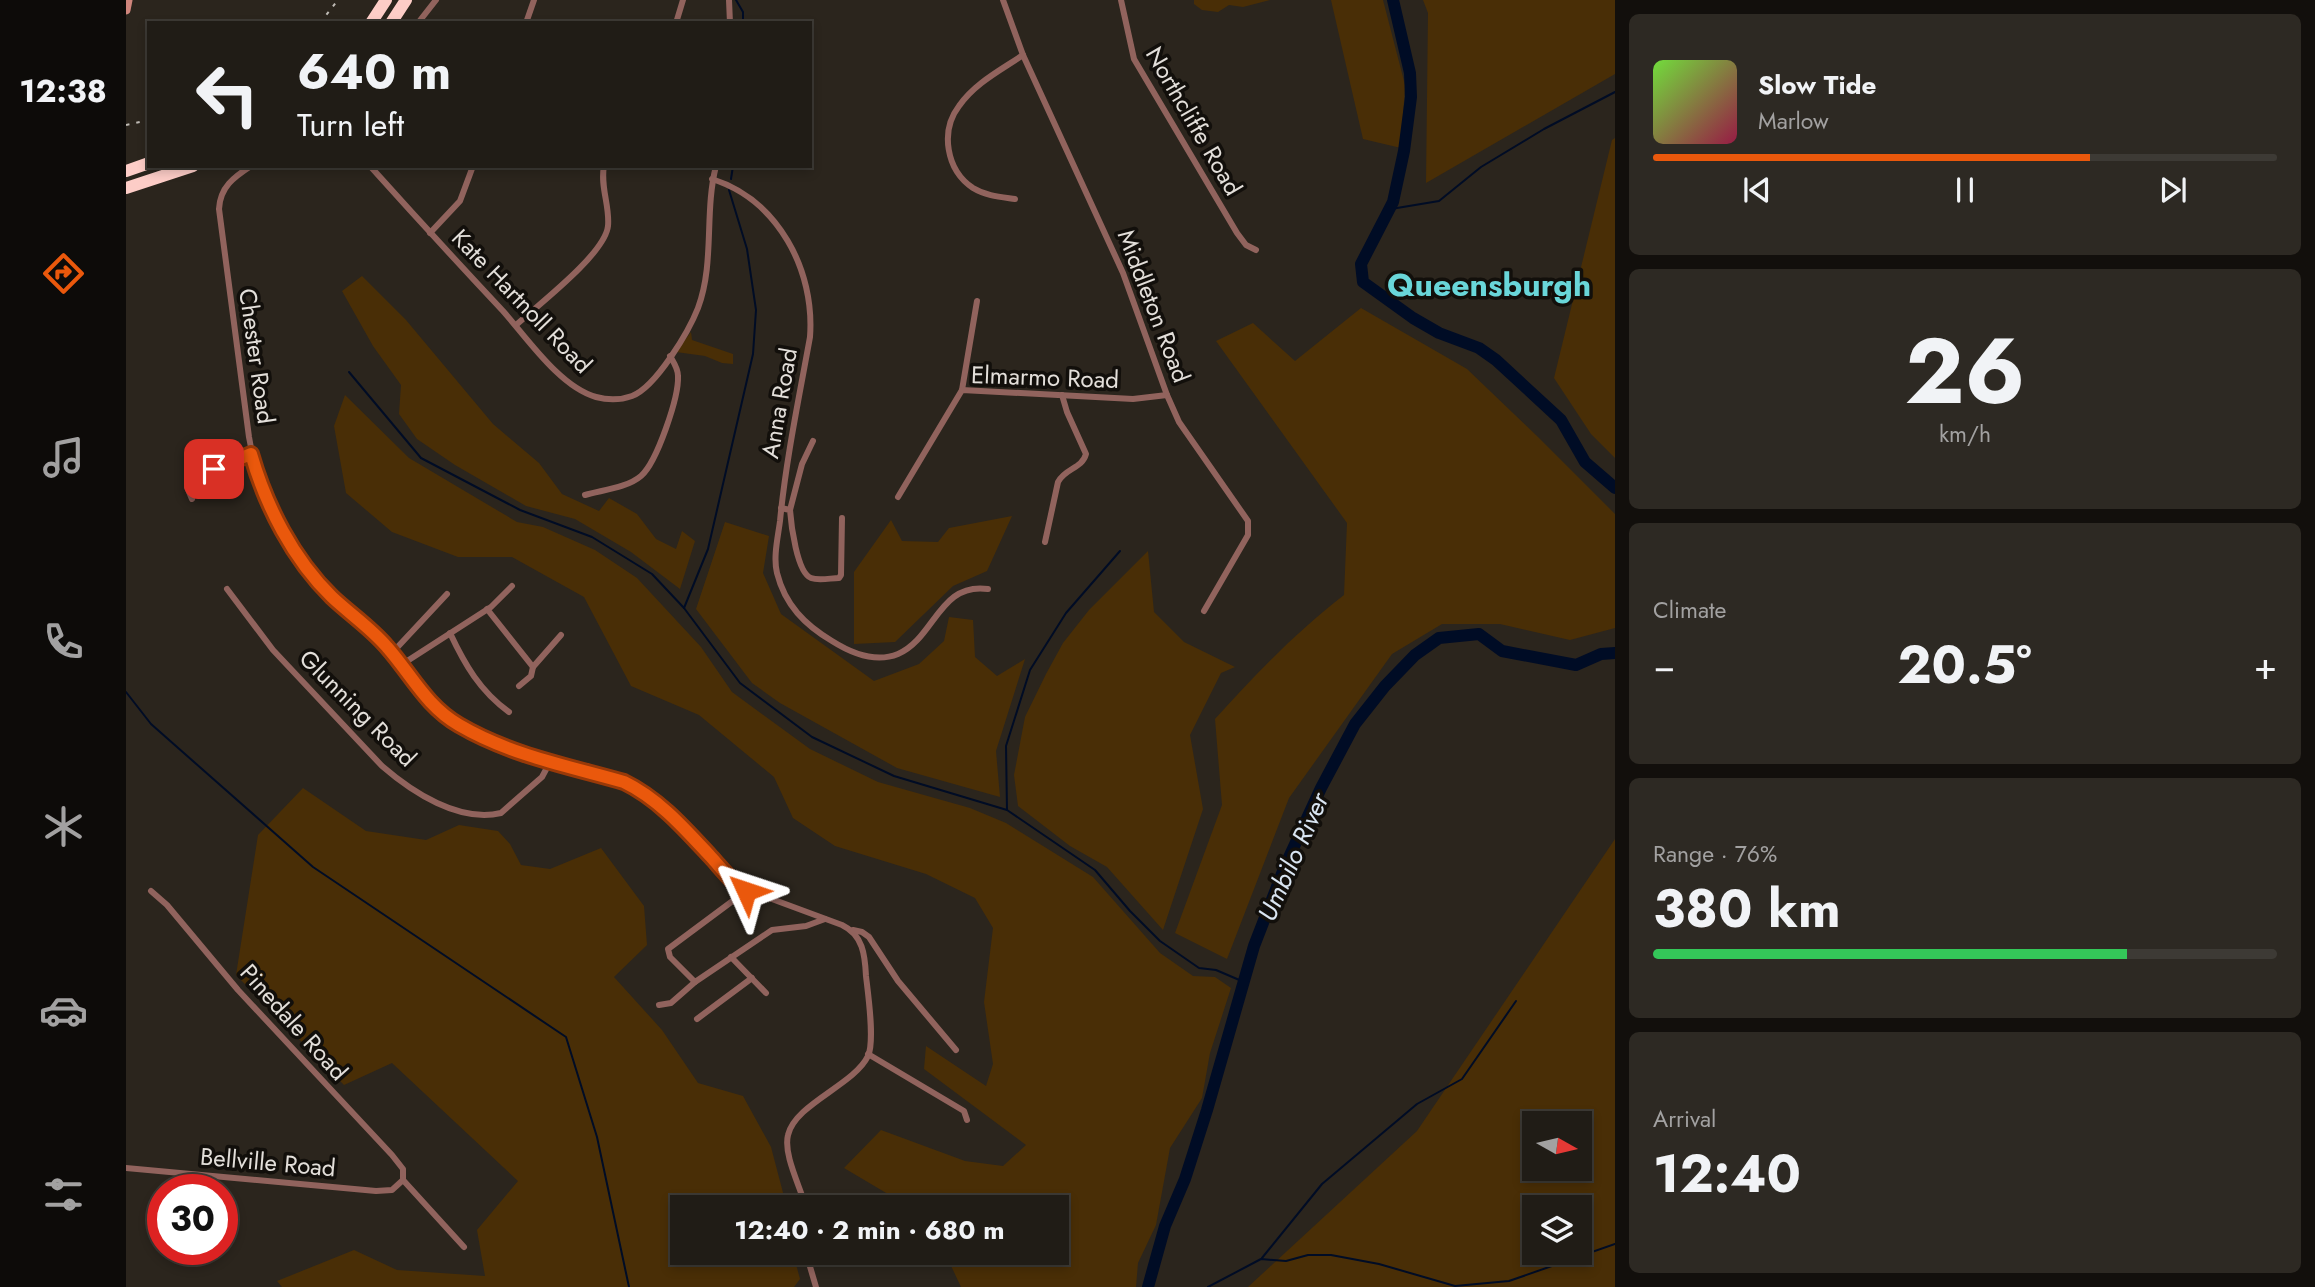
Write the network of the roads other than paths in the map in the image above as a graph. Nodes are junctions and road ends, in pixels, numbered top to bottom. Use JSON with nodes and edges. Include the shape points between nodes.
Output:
{"nodes":[{"id":1,"x":128,"y":0,"type":"edge"},
{"id":2,"x":386,"y":0,"type":"edge"},
{"id":3,"x":406,"y":0,"type":"edge"},
{"id":4,"x":436,"y":0,"type":"edge"},
{"id":5,"x":534,"y":0,"type":"edge"},
{"id":6,"x":683,"y":0,"type":"edge"},
{"id":7,"x":729,"y":0,"type":"edge"},
{"id":8,"x":1003,"y":0,"type":"edge"},
{"id":9,"x":1121,"y":0,"type":"edge"},
{"id":10,"x":126,"y":10,"type":"edge"},
{"id":11,"x":372,"y":21,"type":"edge"},
{"id":12,"x":392,"y":21,"type":"edge"},
{"id":13,"x":420,"y":21,"type":"edge"},
{"id":14,"x":527,"y":21,"type":"edge"},
{"id":15,"x":677,"y":21,"type":"edge"},
{"id":16,"x":730,"y":21,"type":"edge"},
{"id":17,"x":1023,"y":55,"type":"junction"},
{"id":18,"x":147,"y":164,"type":"edge"},
{"id":19,"x":187,"y":168,"type":"edge"},
{"id":20,"x":248,"y":168,"type":"edge"},
{"id":21,"x":372,"y":168,"type":"edge"},
{"id":22,"x":472,"y":168,"type":"edge"},
{"id":23,"x":604,"y":168,"type":"edge"},
{"id":24,"x":715,"y":168,"type":"edge"},
{"id":25,"x":126,"y":170,"type":"edge"},
{"id":26,"x":712,"y":179,"type":"junction"},
{"id":27,"x":126,"y":188,"type":"edge"},
{"id":28,"x":1015,"y":199,"type":"dead end"},
{"id":29,"x":430,"y":233,"type":"junction"},
{"id":30,"x":1256,"y":250,"type":"dead end"},
{"id":31,"x":977,"y":301,"type":"dead end"},
{"id":32,"x":516,"y":325,"type":"junction"},
{"id":33,"x":670,"y":356,"type":"junction"},
{"id":34,"x":962,"y":390,"type":"junction"},
{"id":35,"x":1062,"y":395,"type":"junction"},
{"id":36,"x":1167,"y":395,"type":"junction"},
{"id":37,"x":813,"y":441,"type":"dead end"},
{"id":38,"x":251,"y":454,"type":"junction"},
{"id":39,"x":585,"y":495,"type":"dead end"},
{"id":40,"x":898,"y":497,"type":"dead end"},
{"id":41,"x":192,"y":499,"type":"dead end"},
{"id":42,"x":781,"y":508,"type":"junction"},
{"id":43,"x":790,"y":510,"type":"junction"},
{"id":44,"x":842,"y":518,"type":"dead end"},
{"id":45,"x":1045,"y":542,"type":"dead end"},
{"id":46,"x":512,"y":586,"type":"dead end"},
{"id":47,"x":227,"y":589,"type":"dead end"},
{"id":48,"x":988,"y":589,"type":"dead end"},
{"id":49,"x":447,"y":594,"type":"dead end"},
{"id":50,"x":487,"y":609,"type":"junction"},
{"id":51,"x":1204,"y":611,"type":"dead end"},
{"id":52,"x":450,"y":633,"type":"junction"},
{"id":53,"x":561,"y":635,"type":"dead end"},
{"id":54,"x":392,"y":653,"type":"junction"},
{"id":55,"x":401,"y":665,"type":"junction"},
{"id":56,"x":533,"y":667,"type":"junction"},
{"id":57,"x":519,"y":686,"type":"dead end"},
{"id":58,"x":509,"y":712,"type":"dead end"},
{"id":59,"x":550,"y":762,"type":"junction"},
{"id":60,"x":151,"y":891,"type":"dead end"},
{"id":61,"x":746,"y":891,"type":"junction"},
{"id":62,"x":825,"y":919,"type":"junction"},
{"id":63,"x":851,"y":929,"type":"junction"},
{"id":64,"x":731,"y":957,"type":"junction"},
{"id":65,"x":752,"y":978,"type":"junction"},
{"id":66,"x":695,"y":982,"type":"junction"},
{"id":67,"x":765,"y":993,"type":"dead end"},
{"id":68,"x":659,"y":1005,"type":"dead end"},
{"id":69,"x":697,"y":1019,"type":"dead end"},
{"id":70,"x":956,"y":1050,"type":"dead end"},
{"id":71,"x":868,"y":1054,"type":"junction"},
{"id":72,"x":967,"y":1120,"type":"dead end"},
{"id":73,"x":126,"y":1168,"type":"edge"},
{"id":74,"x":403,"y":1180,"type":"junction"},
{"id":75,"x":802,"y":1195,"type":"edge"},
{"id":76,"x":464,"y":1247,"type":"dead end"},
{"id":77,"x":810,"y":1265,"type":"edge"},
{"id":78,"x":816,"y":1287,"type":"edge"}],
"edges":[{"from":1,"to":10,"type":"main road"},
{"from":2,"to":11,"type":"highway"},
{"from":3,"to":12,"type":"highway"},
{"from":4,"to":13,"type":"street"},
{"from":5,"to":14,"type":"street"},
{"from":6,"to":15,"type":"street"},
{"from":7,"to":16,"type":"street"},
{"from":8,"to":17,"type":"street","name":"Middleton Road"},
{"from":9,"to":30,"type":"street","name":"Northcliffe Road","via":[[1133,60],[1237,233]]},
{"from":17,"to":28,"type":"street","via":[[979,84],[958,107],[947,141],[960,176],[973,188]]},
{"from":17,"to":36,"type":"street","name":"Middleton Road","via":[[1123,273]]},
{"from":18,"to":25,"type":"highway"},
{"from":19,"to":27,"type":"highway"},
{"from":20,"to":38,"type":"street","name":"Chester Road","via":[[225,188],[219,209]]},
{"from":21,"to":29,"type":"street","name":"Kate Hartnoll Road"},
{"from":22,"to":29,"type":"street","via":[[460,201]]},
{"from":23,"to":32,"type":"street","via":[[608,224],[604,240]]},
{"from":24,"to":26,"type":"street","name":"Kate Hartnoll Road"},
{"from":26,"to":33,"type":"street","name":"Kate Hartnoll Road","via":[[703,292]]},
{"from":26,"to":42,"type":"street","name":"Anna Road","via":[[736,187],[778,224],[808,292],[810,337]]},
{"from":29,"to":32,"type":"street","name":"Kate Hartnoll Road"},
{"from":31,"to":34,"type":"street"},
{"from":32,"to":33,"type":"street","name":"Kate Hartnoll Road","via":[[570,383],[595,397],[637,394]]},
{"from":33,"to":39,"type":"street","via":[[677,369],[677,386],[665,433],[652,460],[637,478]]},
{"from":34,"to":35,"type":"street","name":"Elmarmo Road"},
{"from":34,"to":40,"type":"street","name":"Elmarmo Road"},
{"from":35,"to":36,"type":"street","name":"Elmarmo Road","via":[[1133,399]]},
{"from":35,"to":45,"type":"street","via":[[1086,454],[1082,464],[1058,482]]},
{"from":36,"to":51,"type":"street","name":"Middleton Road","via":[[1181,426],[1249,525],[1245,541]]},
{"from":37,"to":43,"type":"street"},
{"from":38,"to":41,"type":"street","via":[[189,479]]},
{"from":38,"to":54,"type":"street","name":"Chester Road","via":[[271,508],[303,561],[322,587]]},
{"from":42,"to":43,"type":"street"},
{"from":42,"to":48,"type":"street","name":"Anna Road","via":[[776,565],[786,598],[804,622],[843,648],[871,656],[900,653],[917,641],[959,593]]},
{"from":43,"to":44,"type":"street","via":[[801,566],[814,579],[841,575]]},
{"from":46,"to":50,"type":"street"},
{"from":47,"to":59,"type":"street","name":"Glunning Road","via":[[273,650],[382,766],[441,804],[478,814],[501,813],[542,777]]},
{"from":49,"to":54,"type":"street"},
{"from":50,"to":52,"type":"street"},
{"from":50,"to":56,"type":"street"},
{"from":52,"to":55,"type":"street"},
{"from":52,"to":58,"type":"street","via":[[481,689]]},
{"from":53,"to":56,"type":"street"},
{"from":54,"to":55,"type":"street","name":"Chester Road"},
{"from":55,"to":59,"type":"street","name":"Chester Road","via":[[432,706],[448,718],[505,748]]},
{"from":56,"to":57,"type":"street","via":[[531,676]]},
{"from":59,"to":61,"type":"street","name":"Chester Road","via":[[640,790]]},
{"from":60,"to":74,"type":"street","name":"Pinedale Road","via":[[400,1165]]},
{"from":61,"to":62,"type":"street","name":"Chester Road"},
{"from":61,"to":66,"type":"street","via":[[668,949],[670,957]]},
{"from":62,"to":63,"type":"street","name":"Chester Road"},
{"from":62,"to":64,"type":"street","via":[[772,930]]},
{"from":63,"to":70,"type":"street","name":"Chester Road","via":[[867,935],[898,981]]},
{"from":63,"to":71,"type":"street","via":[[865,959]]},
{"from":64,"to":65,"type":"street"},
{"from":64,"to":66,"type":"street"},
{"from":65,"to":67,"type":"street"},
{"from":65,"to":69,"type":"street"},
{"from":66,"to":68,"type":"street","via":[[671,1003]]},
{"from":71,"to":72,"type":"street","via":[[964,1111]]},
{"from":71,"to":75,"type":"street","via":[[790,1129],[787,1148]]},
{"from":73,"to":74,"type":"street","name":"Bellville Road","via":[[376,1191],[392,1190]]},
{"from":74,"to":76,"type":"street","name":"Pinedale Road"},
{"from":77,"to":78,"type":"street"}]}
